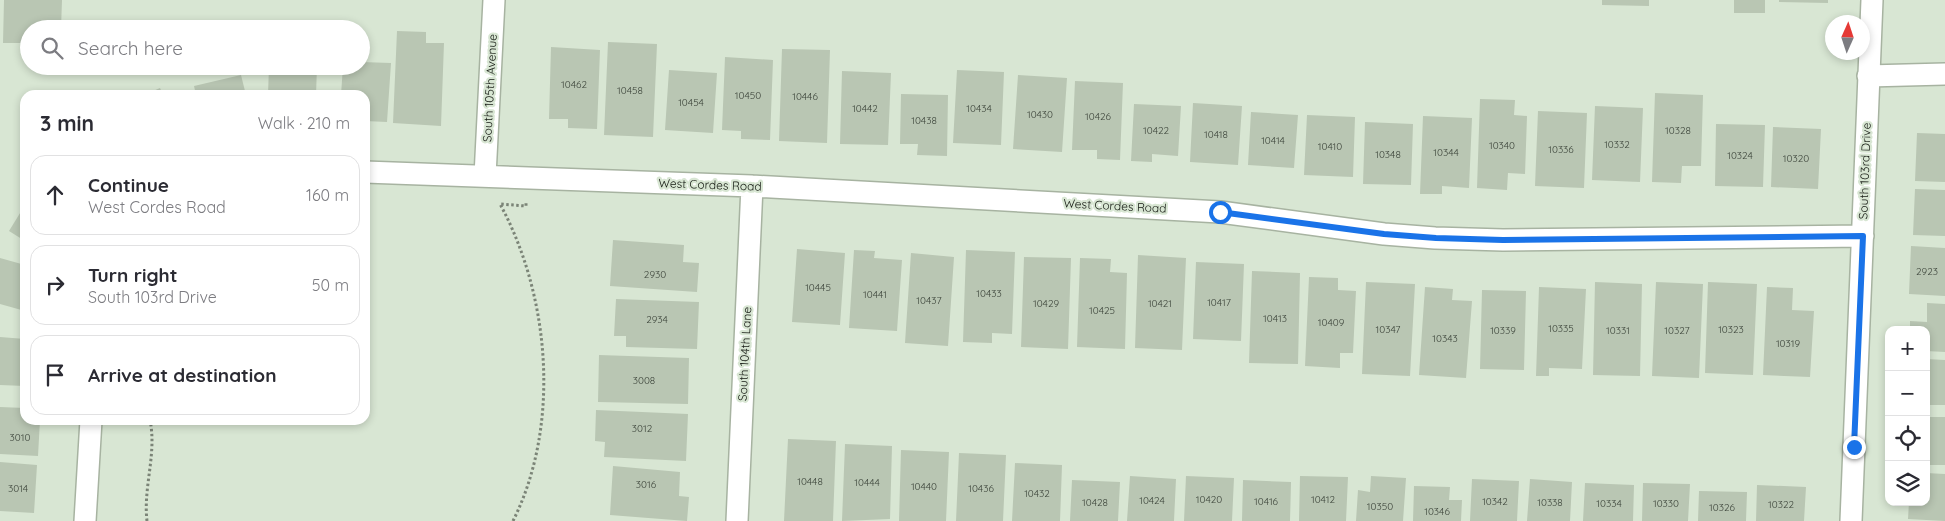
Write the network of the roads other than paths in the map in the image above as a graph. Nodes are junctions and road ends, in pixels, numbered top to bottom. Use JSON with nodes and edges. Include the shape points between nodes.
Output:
{"nodes":[{"id":1,"x":494,"y":0,"type":"edge"},
{"id":2,"x":1872,"y":0,"type":"edge"},
{"id":3,"x":1945,"y":74,"type":"edge"},
{"id":4,"x":1868,"y":76,"type":"junction"},
{"id":5,"x":370,"y":172,"type":"edge"},
{"id":6,"x":485,"y":176,"type":"junction"},
{"id":7,"x":752,"y":186,"type":"junction"},
{"id":8,"x":1863,"y":236,"type":"junction"},
{"id":9,"x":90,"y":425,"type":"edge"},
{"id":10,"x":85,"y":521,"type":"edge"},
{"id":11,"x":737,"y":521,"type":"edge"},
{"id":12,"x":1851,"y":521,"type":"edge"}],
"edges":[{"from":1,"to":6,"type":"street","name":"South 105th Avenue"},
{"from":2,"to":4,"type":"street","name":"South 103rd Drive"},
{"from":3,"to":4,"type":"street"},
{"from":4,"to":8,"type":"street","name":"South 103rd Drive"},
{"from":5,"to":6,"type":"street","name":"West Cordes Road"},
{"from":6,"to":7,"type":"street","name":"West Cordes Road"},
{"from":7,"to":8,"type":"street","name":"West Cordes Road","via":[[1220,212],[1436,238]]},
{"from":7,"to":11,"type":"street","name":"South 104th Lane"},
{"from":8,"to":12,"type":"street","name":"South 103rd Drive"},
{"from":9,"to":10,"type":"street"}]}
